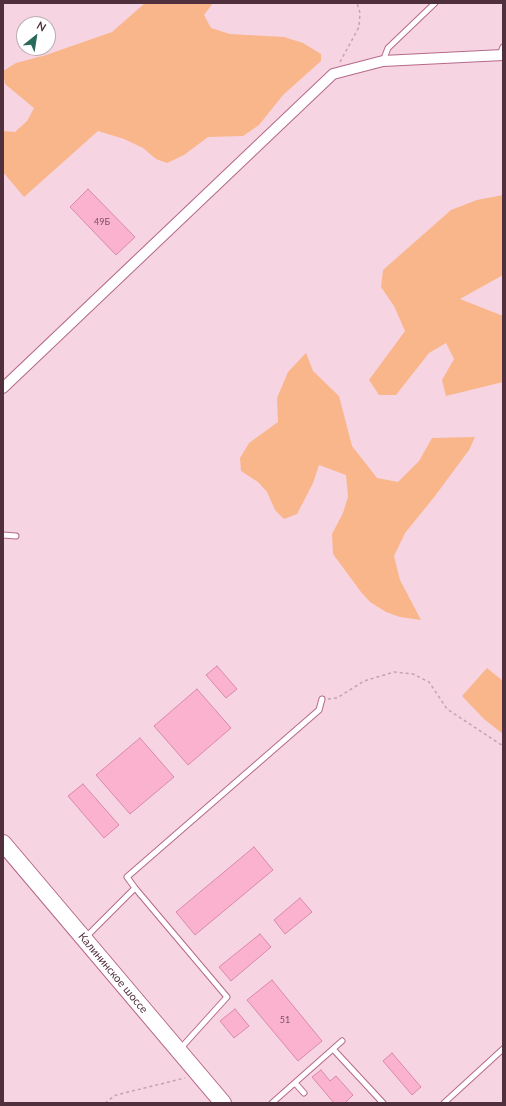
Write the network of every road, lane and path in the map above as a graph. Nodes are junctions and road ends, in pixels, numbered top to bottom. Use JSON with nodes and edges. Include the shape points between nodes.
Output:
{"nodes":[{"id":1,"x":357,"y":3,"type":"edge"},
{"id":2,"x":435,"y":3,"type":"edge"},
{"id":3,"x":502,"y":52,"type":"edge"},
{"id":4,"x":383,"y":61,"type":"junction"},
{"id":5,"x":333,"y":74,"type":"junction"},
{"id":6,"x":3,"y":388,"type":"edge"},
{"id":7,"x":3,"y":535,"type":"edge"},
{"id":8,"x":16,"y":536,"type":"dead end"},
{"id":9,"x":322,"y":699,"type":"joint"},
{"id":10,"x":503,"y":746,"type":"edge"},
{"id":11,"x":3,"y":843,"type":"edge"},
{"id":12,"x":135,"y":888,"type":"junction"},
{"id":13,"x":84,"y":939,"type":"junction"},
{"id":14,"x":342,"y":1041,"type":"dead end"},
{"id":15,"x":333,"y":1049,"type":"junction"},
{"id":16,"x":503,"y":1049,"type":"edge"},
{"id":17,"x":178,"y":1051,"type":"junction"},
{"id":18,"x":199,"y":1075,"type":"junction"},
{"id":19,"x":295,"y":1082,"type":"junction"},
{"id":20,"x":304,"y":1093,"type":"dead end"},
{"id":21,"x":105,"y":1103,"type":"edge"},
{"id":22,"x":223,"y":1103,"type":"edge"},
{"id":23,"x":272,"y":1103,"type":"edge"},
{"id":24,"x":382,"y":1103,"type":"edge"},
{"id":25,"x":444,"y":1103,"type":"edge"}],
"edges":[{"from":1,"to":5,"type":"path","via":[[360,13],[359,27]]},
{"from":2,"to":4,"type":"lane","via":[[388,48]]},
{"from":3,"to":4,"type":"street"},
{"from":4,"to":5,"type":"street"},
{"from":5,"to":6,"type":"street"},
{"from":7,"to":8,"type":"lane"},
{"from":9,"to":10,"type":"path","via":[[337,698],[364,680],[394,672],[413,674],[429,682],[447,709]]},
{"from":9,"to":12,"type":"lane","via":[[319,710],[127,877]]},
{"from":11,"to":13,"type":"main road","name":"Калининское шоссе"},
{"from":12,"to":13,"type":"lane"},
{"from":12,"to":17,"type":"lane","via":[[227,997]]},
{"from":13,"to":17,"type":"main road","name":"Калининское шоссе"},
{"from":14,"to":15,"type":"lane"},
{"from":15,"to":19,"type":"lane"},
{"from":15,"to":24,"type":"lane"},
{"from":16,"to":25,"type":"lane"},
{"from":17,"to":18,"type":"main road","name":"Калининское шоссе"},
{"from":18,"to":21,"type":"path","via":[[116,1095]]},
{"from":18,"to":22,"type":"main road","name":"Калининское шоссе"},
{"from":19,"to":20,"type":"lane"},
{"from":19,"to":23,"type":"lane"}]}
